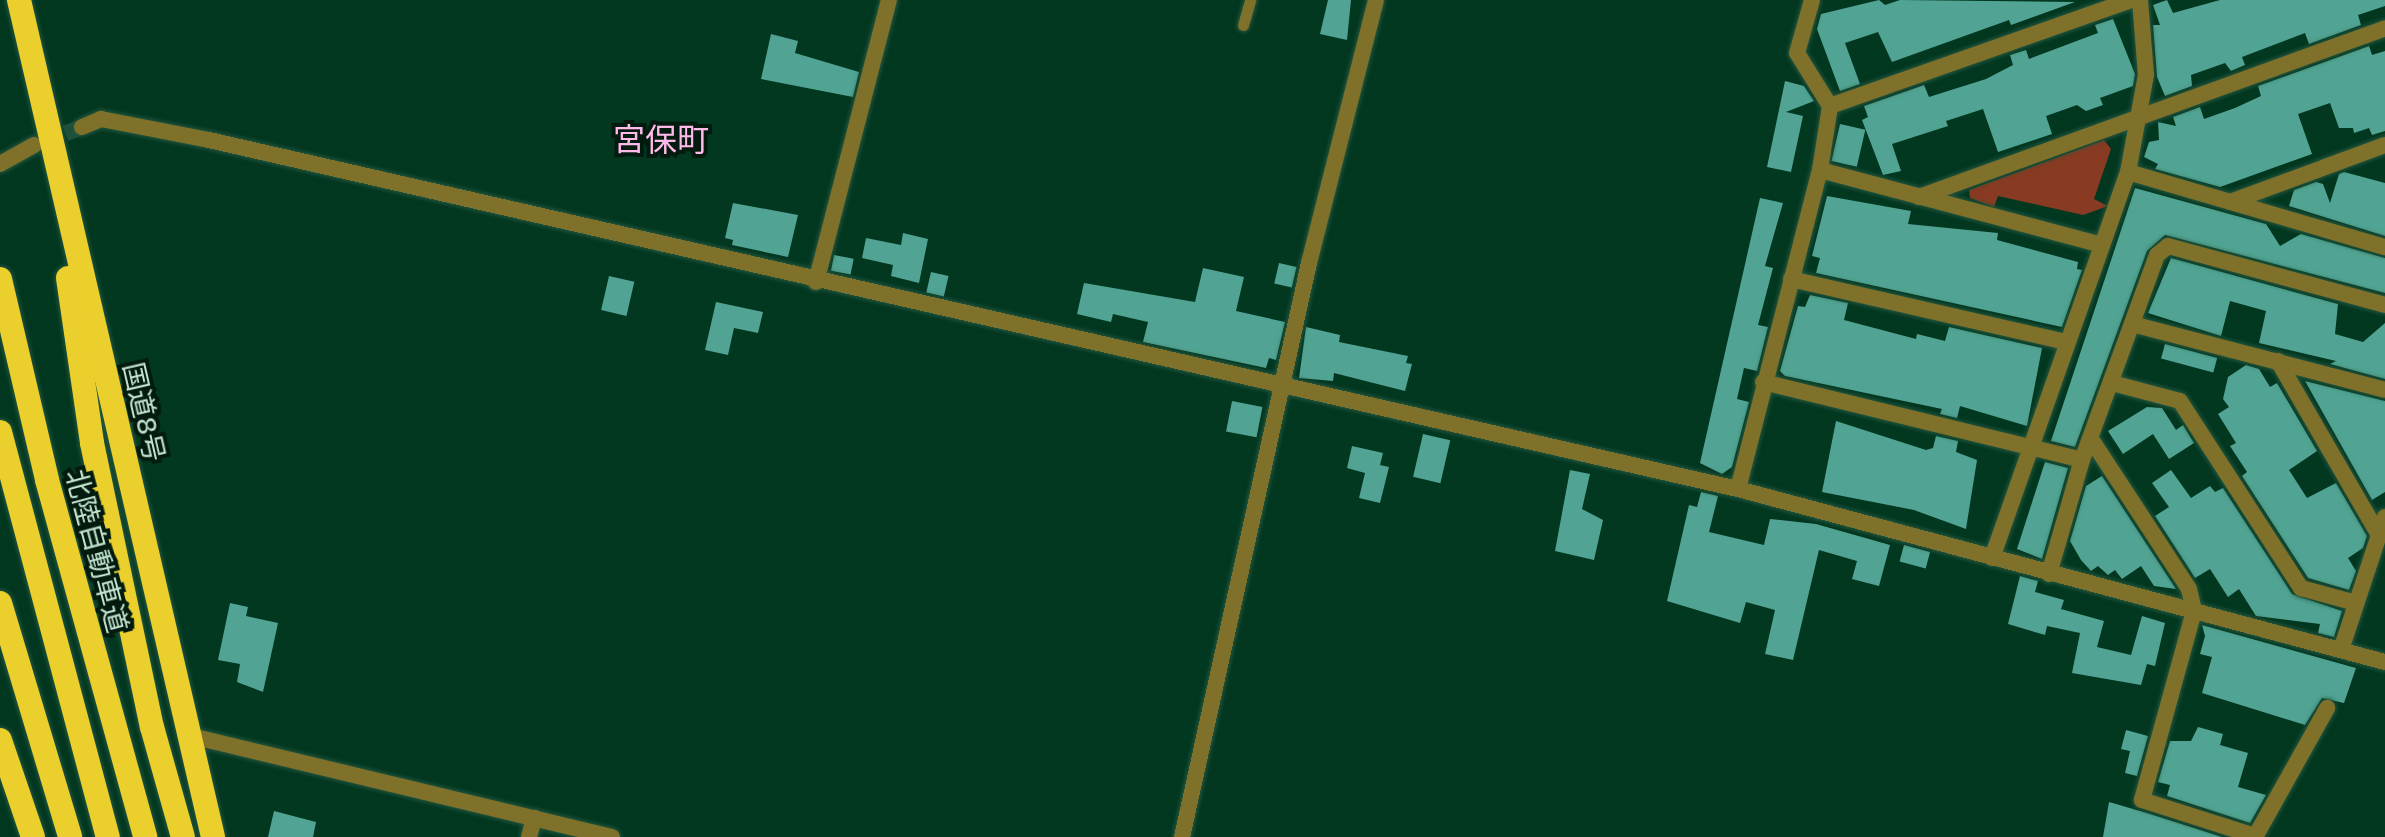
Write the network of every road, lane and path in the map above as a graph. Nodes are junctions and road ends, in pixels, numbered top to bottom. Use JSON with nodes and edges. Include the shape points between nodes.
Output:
{"nodes":[{"id":1,"x":19,"y":0,"type":"edge"},
{"id":2,"x":889,"y":0,"type":"edge"},
{"id":3,"x":1250,"y":0,"type":"edge"},
{"id":4,"x":1376,"y":0,"type":"edge"},
{"id":5,"x":1812,"y":0,"type":"edge"},
{"id":6,"x":2131,"y":0,"type":"edge"},
{"id":7,"x":2140,"y":0,"type":"edge"},
{"id":8,"x":1243,"y":25,"type":"dead end"},
{"id":9,"x":2385,"y":28,"type":"edge"},
{"id":10,"x":38,"y":76,"type":"junction"},
{"id":11,"x":1830,"y":106,"type":"junction"},
{"id":12,"x":2141,"y":112,"type":"junction"},
{"id":13,"x":82,"y":127,"type":"tunnel mouth"},
{"id":14,"x":34,"y":145,"type":"tunnel mouth"},
{"id":15,"x":2385,"y":145,"type":"edge"},
{"id":16,"x":0,"y":164,"type":"edge"},
{"id":17,"x":1820,"y":170,"type":"junction"},
{"id":18,"x":2128,"y":172,"type":"junction"},
{"id":19,"x":1919,"y":197,"type":"junction"},
{"id":20,"x":2230,"y":202,"type":"junction"},
{"id":21,"x":2099,"y":244,"type":"junction"},
{"id":22,"x":2385,"y":247,"type":"edge"},
{"id":23,"x":0,"y":279,"type":"edge"},
{"id":24,"x":1791,"y":279,"type":"junction"},
{"id":25,"x":816,"y":282,"type":"junction"},
{"id":26,"x":2385,"y":305,"type":"edge"},
{"id":27,"x":2132,"y":324,"type":"junction"},
{"id":28,"x":2065,"y":342,"type":"junction"},
{"id":29,"x":2278,"y":361,"type":"junction"},
{"id":30,"x":1763,"y":382,"type":"junction"},
{"id":31,"x":2112,"y":383,"type":"junction"},
{"id":32,"x":1282,"y":384,"type":"junction"},
{"id":33,"x":2385,"y":390,"type":"edge"},
{"id":34,"x":0,"y":432,"type":"edge"},
{"id":35,"x":2091,"y":439,"type":"junction"},
{"id":36,"x":2028,"y":447,"type":"junction"},
{"id":37,"x":2082,"y":460,"type":"junction"},
{"id":38,"x":1738,"y":489,"type":"junction"},
{"id":39,"x":2385,"y":517,"type":"edge"},
{"id":40,"x":2379,"y":535,"type":"junction"},
{"id":41,"x":1992,"y":558,"type":"junction"},
{"id":42,"x":2049,"y":574,"type":"junction"},
{"id":43,"x":0,"y":603,"type":"edge"},
{"id":44,"x":2356,"y":603,"type":"junction"},
{"id":45,"x":2194,"y":611,"type":"junction"},
{"id":46,"x":2341,"y":650,"type":"junction"},
{"id":47,"x":2385,"y":662,"type":"edge"},
{"id":48,"x":2327,"y":708,"type":"dead end"},
{"id":49,"x":187,"y":735,"type":"junction"},
{"id":50,"x":0,"y":740,"type":"edge"},
{"id":51,"x":534,"y":818,"type":"junction"},
{"id":52,"x":2255,"y":836,"type":"edge"},
{"id":53,"x":33,"y":837,"type":"edge"},
{"id":54,"x":70,"y":837,"type":"edge"},
{"id":55,"x":108,"y":837,"type":"edge"},
{"id":56,"x":145,"y":837,"type":"edge"},
{"id":57,"x":183,"y":837,"type":"edge"},
{"id":58,"x":213,"y":837,"type":"edge"},
{"id":59,"x":529,"y":837,"type":"edge"},
{"id":60,"x":612,"y":837,"type":"edge"},
{"id":61,"x":1182,"y":837,"type":"edge"}],
"edges":[{"from":1,"to":10,"type":"highway","name":"国道8号"},
{"from":2,"to":25,"type":"street"},
{"from":3,"to":8,"type":"lane"},
{"from":4,"to":32,"type":"street"},
{"from":5,"to":11,"type":"street","via":[[1797,53]]},
{"from":6,"to":11,"type":"street"},
{"from":7,"to":12,"type":"street","via":[[2146,75]]},
{"from":9,"to":12,"type":"street"},
{"from":10,"to":49,"type":"highway","name":"国道8号"},
{"from":10,"to":57,"type":"highway","via":[[92,443]]},
{"from":11,"to":17,"type":"street"},
{"from":12,"to":18,"type":"street"},
{"from":12,"to":19,"type":"street"},
{"from":13,"to":25,"type":"street","via":[[101,119],[209,140]]},
{"from":14,"to":16,"type":"street"},
{"from":15,"to":20,"type":"street"},
{"from":17,"to":19,"type":"street"},
{"from":17,"to":24,"type":"street"},
{"from":18,"to":20,"type":"street"},
{"from":18,"to":21,"type":"street"},
{"from":19,"to":21,"type":"street"},
{"from":20,"to":22,"type":"street"},
{"from":21,"to":28,"type":"street"},
{"from":23,"to":56,"type":"highway","name":"北陸自動車道","via":[[47,480]]},
{"from":24,"to":28,"type":"street"},
{"from":24,"to":30,"type":"street"},
{"from":25,"to":32,"type":"street"},
{"from":26,"to":27,"type":"street","via":[[2168,246],[2157,255]]},
{"from":27,"to":29,"type":"street"},
{"from":27,"to":31,"type":"street"},
{"from":28,"to":36,"type":"street"},
{"from":29,"to":33,"type":"street"},
{"from":29,"to":40,"type":"street"},
{"from":30,"to":36,"type":"street"},
{"from":30,"to":38,"type":"street"},
{"from":31,"to":35,"type":"street"},
{"from":31,"to":44,"type":"street","via":[[2180,401],[2301,588]]},
{"from":32,"to":38,"type":"street"},
{"from":32,"to":61,"type":"street"},
{"from":34,"to":55,"type":"highway"},
{"from":35,"to":37,"type":"street"},
{"from":35,"to":45,"type":"street","via":[[2189,589]]},
{"from":36,"to":37,"type":"street"},
{"from":36,"to":41,"type":"street"},
{"from":37,"to":42,"type":"street"},
{"from":38,"to":41,"type":"street"},
{"from":39,"to":40,"type":"street"},
{"from":40,"to":44,"type":"street"},
{"from":41,"to":42,"type":"street"},
{"from":42,"to":45,"type":"street"},
{"from":43,"to":54,"type":"highway"},
{"from":44,"to":46,"type":"street"},
{"from":45,"to":46,"type":"street"},
{"from":45,"to":52,"type":"street","via":[[2142,800]]},
{"from":46,"to":47,"type":"street"},
{"from":48,"to":52,"type":"street"},
{"from":49,"to":51,"type":"street"},
{"from":49,"to":58,"type":"highway","name":"国道8号"},
{"from":50,"to":53,"type":"highway"},
{"from":51,"to":59,"type":"street"},
{"from":51,"to":60,"type":"street"}]}
